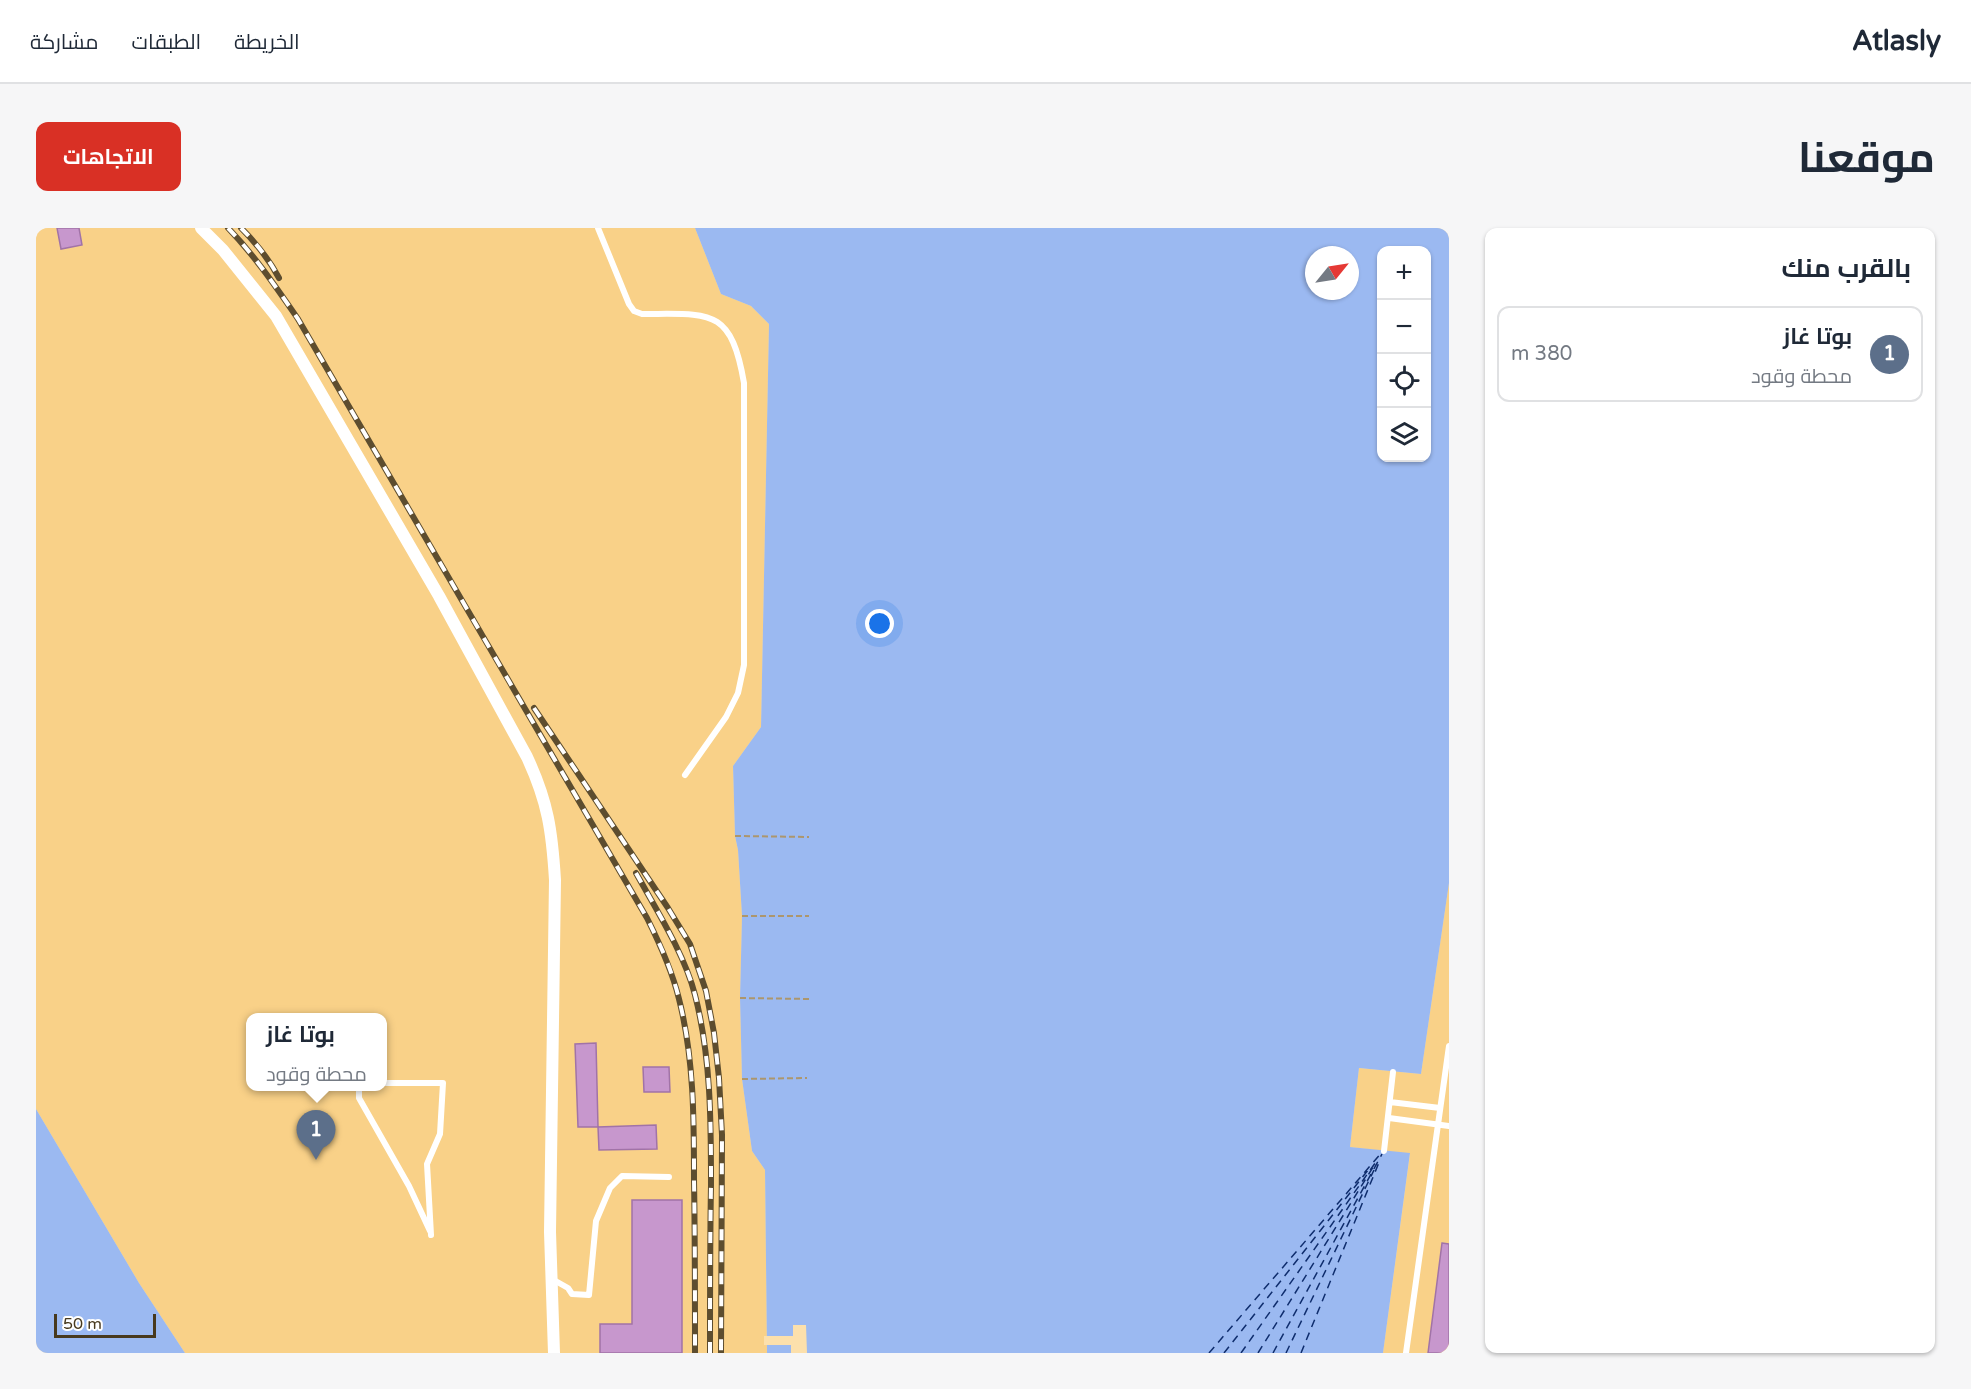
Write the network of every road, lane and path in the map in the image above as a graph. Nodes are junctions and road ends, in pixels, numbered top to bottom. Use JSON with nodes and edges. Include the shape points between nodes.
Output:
{"nodes":[{"id":1,"x":201,"y":228,"type":"edge"},
{"id":2,"x":598,"y":228,"type":"edge"},
{"id":3,"x":686,"y":775,"type":"dead end"},
{"id":4,"x":735,"y":836,"type":"dead end"},
{"id":5,"x":809,"y":837,"type":"dead end"},
{"id":6,"x":742,"y":916,"type":"dead end"},
{"id":7,"x":809,"y":916,"type":"dead end"},
{"id":8,"x":740,"y":998,"type":"dead end"},
{"id":9,"x":810,"y":999,"type":"dead end"},
{"id":10,"x":1449,"y":1046,"type":"edge"},
{"id":11,"x":1394,"y":1072,"type":"dead end"},
{"id":12,"x":807,"y":1078,"type":"dead end"},
{"id":13,"x":742,"y":1079,"type":"dead end"},
{"id":14,"x":387,"y":1083,"type":"edge"},
{"id":15,"x":359,"y":1091,"type":"edge"},
{"id":16,"x":1390,"y":1102,"type":"junction"},
{"id":17,"x":1440,"y":1108,"type":"junction"},
{"id":18,"x":1389,"y":1118,"type":"junction"},
{"id":19,"x":1438,"y":1124,"type":"junction"},
{"id":20,"x":1449,"y":1126,"type":"edge"},
{"id":21,"x":1384,"y":1151,"type":"dead end"},
{"id":22,"x":669,"y":1177,"type":"dead end"},
{"id":23,"x":552,"y":1279,"type":"junction"},
{"id":24,"x":554,"y":1353,"type":"edge"},
{"id":25,"x":1406,"y":1353,"type":"edge"}],
"edges":[{"from":1,"to":23,"type":"street","via":[[276,316],[439,596],[539,784],[553,840],[555,880]]},
{"from":2,"to":3,"type":"lane","via":[[634,311],[642,315],[693,314],[712,318],[724,326],[740,357],[744,383],[744,665],[738,693],[726,717]]},
{"from":4,"to":5,"type":"path"},
{"from":6,"to":7,"type":"path"},
{"from":8,"to":9,"type":"path"},
{"from":10,"to":17,"type":"lane"},
{"from":11,"to":16,"type":"lane"},
{"from":12,"to":13,"type":"path"},
{"from":14,"to":15,"type":"lane","via":[[443,1083],[440,1134],[427,1164],[431,1234],[409,1186],[358,1098]]},
{"from":16,"to":17,"type":"lane"},
{"from":16,"to":18,"type":"lane"},
{"from":17,"to":19,"type":"lane"},
{"from":18,"to":19,"type":"lane"},
{"from":18,"to":21,"type":"lane"},
{"from":19,"to":20,"type":"lane"},
{"from":19,"to":25,"type":"lane"},
{"from":22,"to":23,"type":"lane","via":[[622,1176],[610,1188],[596,1221],[589,1295],[572,1294]]},
{"from":23,"to":24,"type":"street"}]}
